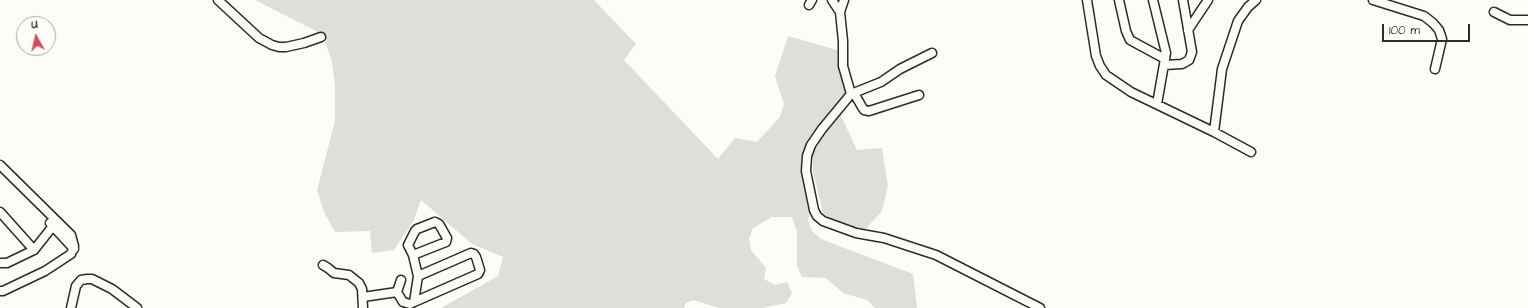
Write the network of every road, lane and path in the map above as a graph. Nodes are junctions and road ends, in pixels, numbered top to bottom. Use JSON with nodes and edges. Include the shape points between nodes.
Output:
{"nodes":[{"id":1,"x":218,"y":0,"type":"edge"},
{"id":2,"x":832,"y":0,"type":"edge"},
{"id":3,"x":844,"y":0,"type":"edge"},
{"id":4,"x":1087,"y":0,"type":"edge"},
{"id":5,"x":1119,"y":0,"type":"edge"},
{"id":6,"x":1153,"y":0,"type":"edge"},
{"id":7,"x":1183,"y":0,"type":"edge"},
{"id":8,"x":1208,"y":0,"type":"edge"},
{"id":9,"x":1256,"y":0,"type":"edge"},
{"id":10,"x":1373,"y":0,"type":"edge"},
{"id":11,"x":840,"y":12,"type":"junction"},
{"id":12,"x":1494,"y":12,"type":"dead end"},
{"id":13,"x":1528,"y":20,"type":"edge"},
{"id":14,"x":1188,"y":30,"type":"junction"},
{"id":15,"x":321,"y":37,"type":"dead end"},
{"id":16,"x":932,"y":53,"type":"dead end"},
{"id":17,"x":1165,"y":62,"type":"junction"},
{"id":18,"x":1436,"y":69,"type":"dead end"},
{"id":19,"x":852,"y":93,"type":"junction"},
{"id":20,"x":919,"y":95,"type":"dead end"},
{"id":21,"x":1157,"y":104,"type":"junction"},
{"id":22,"x":1214,"y":132,"type":"junction"},
{"id":23,"x":1251,"y":152,"type":"dead end"},
{"id":24,"x":0,"y":168,"type":"edge"},
{"id":25,"x":0,"y":212,"type":"edge"},
{"id":26,"x":53,"y":226,"type":"junction"},
{"id":27,"x":74,"y":249,"type":"junction"},
{"id":28,"x":34,"y":250,"type":"junction"},
{"id":29,"x":0,"y":255,"type":"edge"},
{"id":30,"x":413,"y":255,"type":"junction"},
{"id":31,"x":3,"y":263,"type":"edge"},
{"id":32,"x":322,"y":265,"type":"dead end"},
{"id":33,"x":418,"y":276,"type":"junction"},
{"id":34,"x":401,"y":280,"type":"dead end"},
{"id":35,"x":0,"y":291,"type":"edge"},
{"id":36,"x":397,"y":292,"type":"junction"},
{"id":37,"x":363,"y":297,"type":"junction"},
{"id":38,"x":414,"y":302,"type":"junction"},
{"id":39,"x":71,"y":308,"type":"edge"},
{"id":40,"x":137,"y":308,"type":"edge"},
{"id":41,"x":363,"y":308,"type":"edge"},
{"id":42,"x":1040,"y":308,"type":"edge"}],
"edges":[{"from":1,"to":15,"type":"street","via":[[259,38],[272,45],[291,46]]},
{"from":2,"to":11,"type":"street"},
{"from":3,"to":11,"type":"street"},
{"from":4,"to":21,"type":"street","via":[[1096,56],[1106,75],[1131,92]]},
{"from":5,"to":17,"type":"street","via":[[1130,40]]},
{"from":6,"to":17,"type":"street","via":[[1166,53]]},
{"from":7,"to":14,"type":"street"},
{"from":8,"to":14,"type":"street"},
{"from":9,"to":22,"type":"street","via":[[1238,21],[1222,69]]},
{"from":10,"to":18,"type":"street","via":[[1424,16],[1433,23],[1442,39]]},
{"from":11,"to":19,"type":"street","via":[[843,66]]},
{"from":12,"to":13,"type":"street","via":[[1510,20]]},
{"from":14,"to":17,"type":"street","via":[[1192,52],[1189,60],[1182,64]]},
{"from":16,"to":19,"type":"street","via":[[881,82]]},
{"from":17,"to":21,"type":"street"},
{"from":19,"to":20,"type":"street","via":[[864,110],[869,111]]},
{"from":19,"to":42,"type":"street","via":[[822,128],[807,156],[806,171],[817,216],[823,221],[856,232],[936,255]]},
{"from":21,"to":22,"type":"street"},
{"from":22,"to":23,"type":"street"},
{"from":24,"to":26,"type":"street"},
{"from":24,"to":27,"type":"street","via":[[71,235]]},
{"from":25,"to":28,"type":"street"},
{"from":26,"to":27,"type":"street"},
{"from":26,"to":28,"type":"street"},
{"from":27,"to":35,"type":"street","via":[[67,258],[45,271]]},
{"from":28,"to":31,"type":"street"},
{"from":29,"to":31,"type":"street"},
{"from":30,"to":30,"type":"street","via":[[446,242],[447,238],[439,224],[435,222],[415,231],[408,245]]},
{"from":30,"to":33,"type":"street"},
{"from":32,"to":37,"type":"street","via":[[334,273],[349,274],[359,283]]},
{"from":33,"to":38,"type":"street"},
{"from":33,"to":38,"type":"street","via":[[471,253],[476,257],[480,270],[478,274]]},
{"from":34,"to":36,"type":"street"},
{"from":36,"to":37,"type":"street"},
{"from":36,"to":38,"type":"street","via":[[405,304]]},
{"from":37,"to":41,"type":"street"},
{"from":39,"to":40,"type":"street","via":[[76,286],[87,278],[112,289]]}]}
